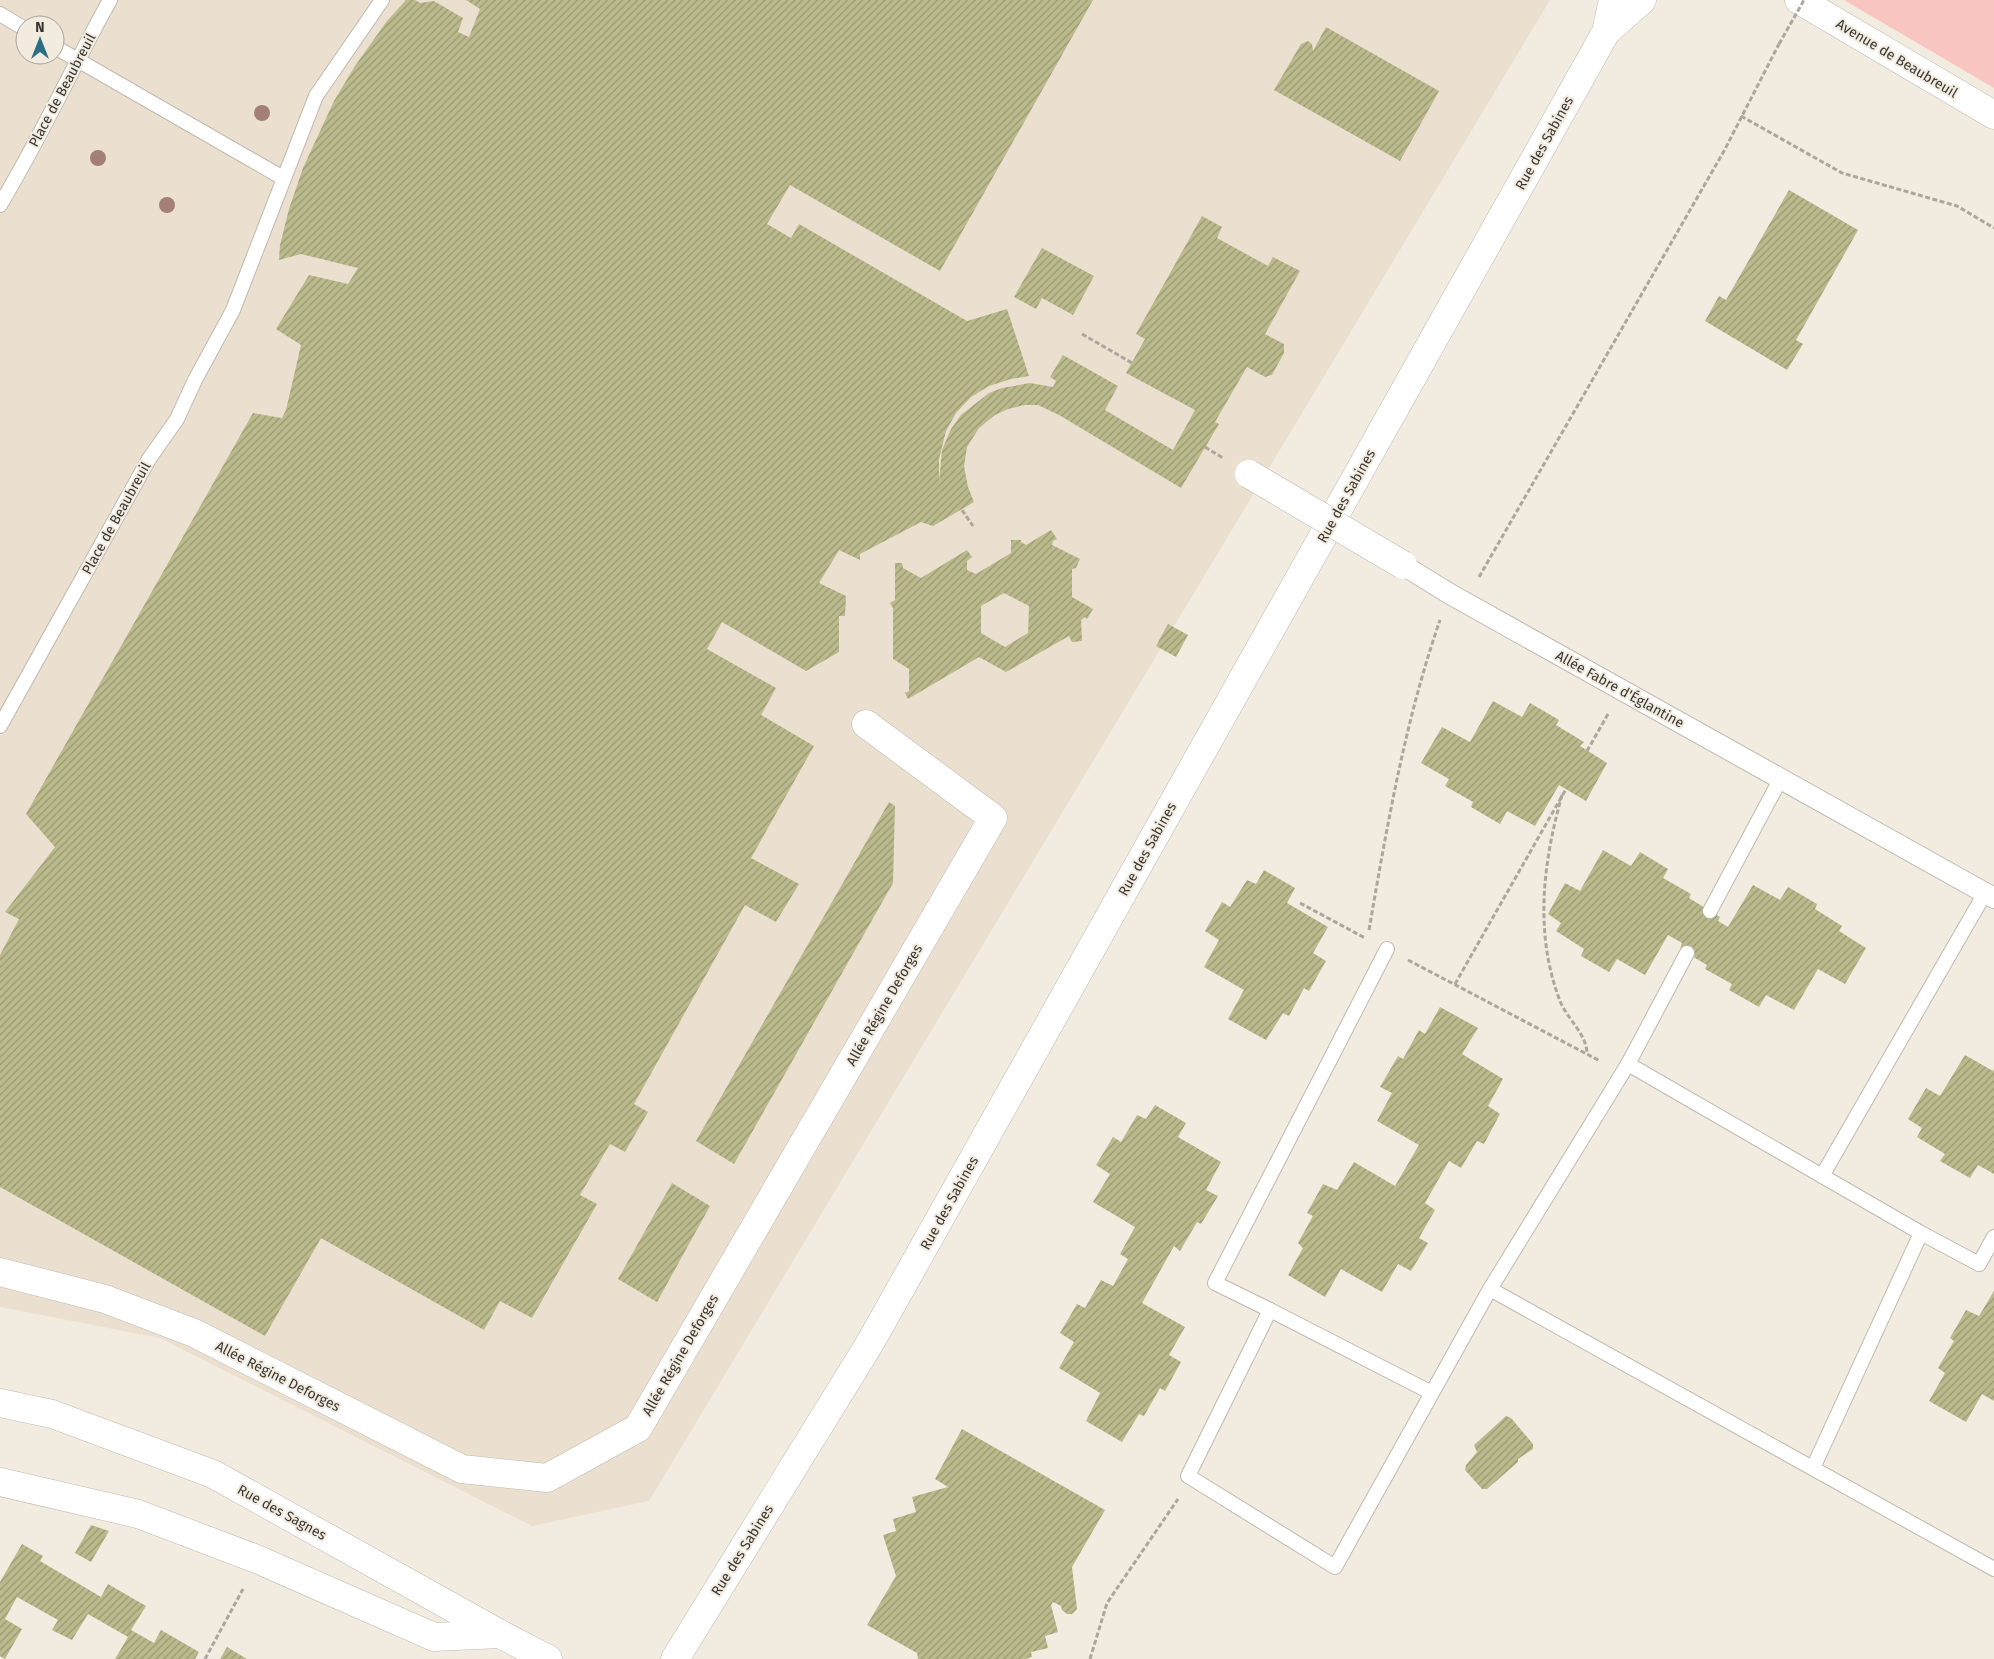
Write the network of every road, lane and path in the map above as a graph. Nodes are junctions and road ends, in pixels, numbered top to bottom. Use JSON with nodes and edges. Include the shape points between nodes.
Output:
{"nodes":[{"id":1,"x":110,"y":0,"type":"edge"},
{"id":2,"x":382,"y":0,"type":"edge"},
{"id":3,"x":1613,"y":0,"type":"edge"},
{"id":4,"x":1642,"y":0,"type":"edge"},
{"id":5,"x":1799,"y":0,"type":"edge"},
{"id":6,"x":1804,"y":0,"type":"edge"},
{"id":7,"x":0,"y":14,"type":"edge"},
{"id":8,"x":15,"y":23,"type":"edge"},
{"id":9,"x":1606,"y":32,"type":"junction"},
{"id":10,"x":65,"y":53,"type":"edge"},
{"id":11,"x":76,"y":60,"type":"junction"},
{"id":12,"x":1994,"y":115,"type":"edge"},
{"id":13,"x":1741,"y":116,"type":"junction"},
{"id":14,"x":283,"y":178,"type":"junction"},
{"id":15,"x":0,"y":205,"type":"edge"},
{"id":16,"x":1994,"y":228,"type":"edge"},
{"id":17,"x":1082,"y":334,"type":"dead end"},
{"id":18,"x":1132,"y":363,"type":"dead end"},
{"id":19,"x":1249,"y":474,"type":"dead end"},
{"id":20,"x":962,"y":510,"type":"dead end"},
{"id":21,"x":973,"y":526,"type":"dead end"},
{"id":22,"x":1403,"y":565,"type":"joint"},
{"id":23,"x":1458,"y":598,"type":"junction"},
{"id":24,"x":1622,"y":690,"type":"junction"},
{"id":25,"x":866,"y":724,"type":"dead end"},
{"id":26,"x":0,"y":726,"type":"edge"},
{"id":27,"x":1587,"y":750,"type":"dead end"},
{"id":28,"x":1781,"y":778,"type":"junction"},
{"id":29,"x":1566,"y":789,"type":"dead end"},
{"id":30,"x":1562,"y":795,"type":"junction"},
{"id":31,"x":1989,"y":895,"type":"edge"},
{"id":32,"x":1300,"y":902,"type":"dead end"},
{"id":33,"x":1710,"y":911,"type":"dead end"},
{"id":34,"x":1387,"y":949,"type":"joint"},
{"id":35,"x":1687,"y":953,"type":"dead end"},
{"id":36,"x":1455,"y":984,"type":"junction"},
{"id":37,"x":1586,"y":1054,"type":"junction"},
{"id":38,"x":1625,"y":1069,"type":"junction"},
{"id":39,"x":1822,"y":1176,"type":"junction"},
{"id":40,"x":1921,"y":1233,"type":"junction"},
{"id":41,"x":1994,"y":1237,"type":"edge"},
{"id":42,"x":0,"y":1272,"type":"edge"},
{"id":43,"x":1490,"y":1289,"type":"junction"},
{"id":44,"x":1270,"y":1310,"type":"junction"},
{"id":45,"x":1432,"y":1394,"type":"junction"},
{"id":46,"x":0,"y":1403,"type":"edge"},
{"id":47,"x":1813,"y":1468,"type":"junction"},
{"id":48,"x":1188,"y":1476,"type":"junction"},
{"id":49,"x":0,"y":1482,"type":"edge"},
{"id":50,"x":259,"y":1560,"type":"junction"},
{"id":51,"x":1994,"y":1568,"type":"edge"},
{"id":52,"x":500,"y":1634,"type":"junction"},
{"id":53,"x":205,"y":1659,"type":"edge"},
{"id":54,"x":548,"y":1659,"type":"edge"},
{"id":55,"x":675,"y":1659,"type":"edge"},
{"id":56,"x":1090,"y":1659,"type":"edge"}],
"edges":[{"from":1,"to":11,"type":"lane","name":"Place de Beaubreuil"},
{"from":2,"to":14,"type":"lane","name":"Place de Beaubreuil","via":[[316,96]]},
{"from":3,"to":9,"type":"street","name":"Rue des Sabines"},
{"from":4,"to":9,"type":"street","name":"Rue des Sabines"},
{"from":5,"to":12,"type":"street","name":"Avenue de Beaubreuil"},
{"from":6,"to":13,"type":"path","bridge":true},
{"from":7,"to":8,"type":"lane"},
{"from":9,"to":55,"type":"street","name":"Rue des Sabines","via":[[870,1343]]},
{"from":10,"to":11,"type":"lane"},
{"from":11,"to":14,"type":"lane"},
{"from":11,"to":15,"type":"lane","name":"Place de Beaubreuil"},
{"from":13,"to":16,"type":"path","via":[[1842,173],[1957,206]]},
{"from":13,"to":23,"type":"path","via":[[1724,151]]},
{"from":14,"to":26,"type":"lane","name":"Place de Beaubreuil","via":[[233,310],[177,419],[149,459]]},
{"from":17,"to":18,"type":"path"},
{"from":19,"to":22,"type":"street","name":"Allée Fabre d'Églantine","bridge":true},
{"from":20,"to":21,"type":"path"},
{"from":22,"to":23,"type":"street","name":"Allée Fabre d'Églantine"},
{"from":23,"to":24,"type":"street","name":"Allée Fabre d'Églantine"},
{"from":23,"to":32,"type":"path","via":[[1428,657],[1402,749],[1367,938]]},
{"from":24,"to":27,"type":"path"},
{"from":24,"to":28,"type":"street","name":"Allée Fabre d'Églantine"},
{"from":25,"to":42,"type":"street","name":"Allée Régine Deforges","via":[[992,818],[638,1428],[547,1478],[462,1470],[194,1333],[105,1299]]},
{"from":28,"to":31,"type":"street","name":"Allée Fabre d'Églantine"},
{"from":28,"to":33,"type":"lane"},
{"from":29,"to":30,"type":"path"},
{"from":30,"to":36,"type":"path"},
{"from":30,"to":37,"type":"path","via":[[1552,829],[1543,891],[1543,916],[1550,963],[1561,1002],[1587,1045]]},
{"from":31,"to":39,"type":"lane"},
{"from":34,"to":36,"type":"path"},
{"from":34,"to":44,"type":"lane","via":[[1215,1283]]},
{"from":35,"to":38,"type":"lane"},
{"from":36,"to":37,"type":"path"},
{"from":37,"to":38,"type":"path"},
{"from":38,"to":39,"type":"lane"},
{"from":38,"to":43,"type":"lane"},
{"from":39,"to":40,"type":"lane"},
{"from":40,"to":41,"type":"lane","via":[[1979,1264]]},
{"from":40,"to":47,"type":"lane"},
{"from":43,"to":45,"type":"lane"},
{"from":43,"to":47,"type":"lane"},
{"from":44,"to":45,"type":"lane"},
{"from":44,"to":48,"type":"lane"},
{"from":45,"to":48,"type":"lane","via":[[1335,1567]]},
{"from":46,"to":52,"type":"street","name":"Rue des Sagnes","via":[[52,1414],[213,1474]]},
{"from":47,"to":51,"type":"lane"},
{"from":48,"to":56,"type":"path","via":[[1178,1499],[1107,1603]]},
{"from":49,"to":50,"type":"street","via":[[138,1514]]},
{"from":50,"to":52,"type":"street","via":[[434,1638]]},
{"from":50,"to":53,"type":"path"},
{"from":52,"to":54,"type":"street","name":"Rue des Sagnes"}]}
